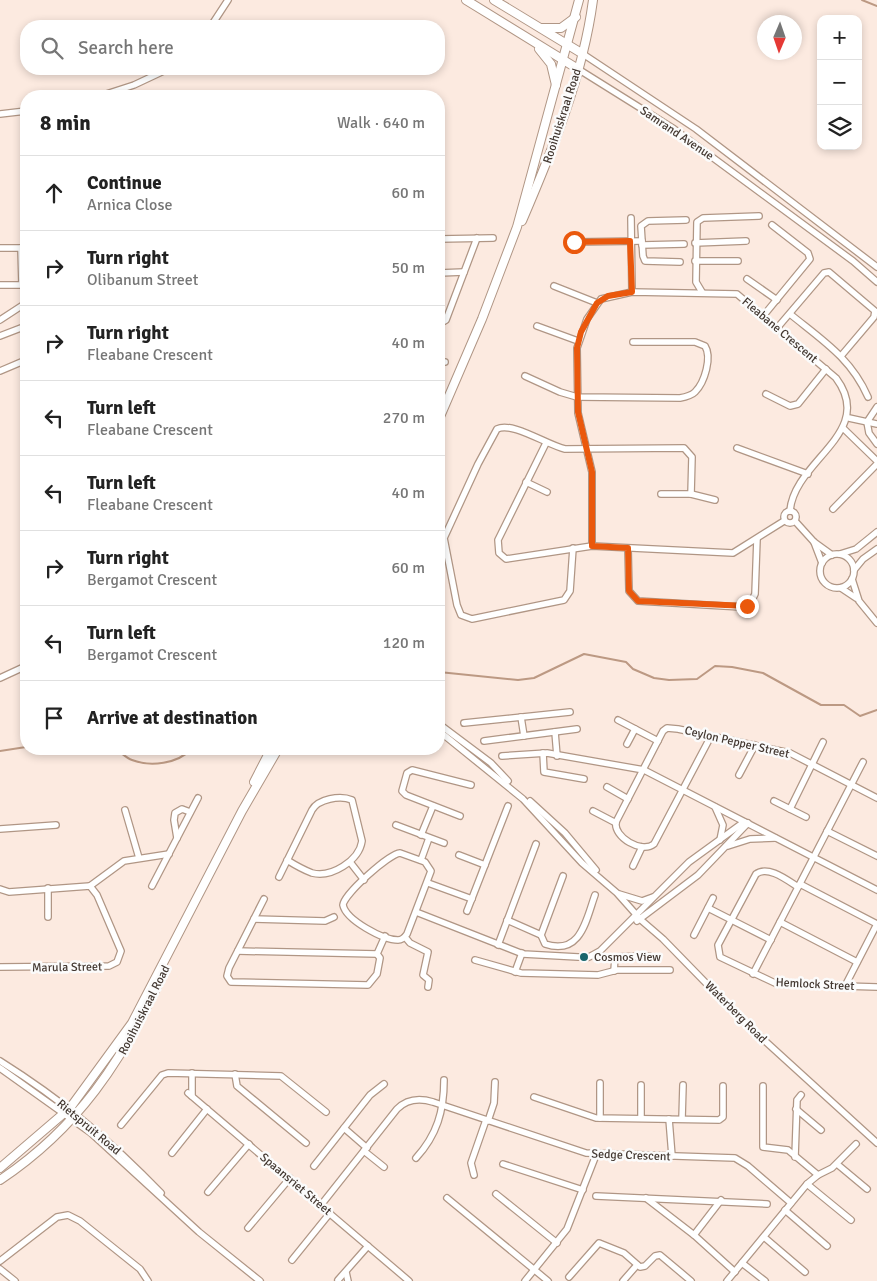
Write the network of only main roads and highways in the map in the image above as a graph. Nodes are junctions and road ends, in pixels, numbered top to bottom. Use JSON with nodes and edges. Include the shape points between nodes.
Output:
{"nodes":[{"id":1,"x":466,"y":0,"type":"edge"},
{"id":2,"x":494,"y":0,"type":"edge"},
{"id":3,"x":579,"y":0,"type":"edge"},
{"id":4,"x":593,"y":0,"type":"edge"},
{"id":5,"x":576,"y":17,"type":"junction"},
{"id":6,"x":539,"y":28,"type":"junction"},
{"id":7,"x":534,"y":43,"type":"junction"},
{"id":8,"x":569,"y":46,"type":"junction"},
{"id":9,"x":583,"y":54,"type":"junction"},
{"id":10,"x":564,"y":61,"type":"junction"},
{"id":11,"x":578,"y":69,"type":"junction"},
{"id":12,"x":556,"y":87,"type":"junction"},
{"id":13,"x":517,"y":227,"type":"junction"},
{"id":14,"x":445,"y":405,"type":"edge"},
{"id":15,"x":268,"y":755,"type":"edge"},
{"id":16,"x":275,"y":755,"type":"edge"},
{"id":17,"x":242,"y":811,"type":"junction"},
{"id":18,"x":71,"y":1114,"type":"junction"},
{"id":19,"x":0,"y":1168,"type":"edge"},
{"id":20,"x":0,"y":1180,"type":"edge"}],
"edges":[{"from":1,"to":7,"type":"main road","name":"Samrand Avenue"},
{"from":2,"to":6,"type":"main road","name":"Samrand Avenue"},
{"from":3,"to":5,"type":"main road","name":"Rooihuiskraal Road"},
{"from":4,"to":9,"type":"main road","name":"Rooihuiskraal Road"},
{"from":5,"to":6,"type":"main road","via":[[562,28]]},
{"from":5,"to":8,"type":"main road","name":"Rooihuiskraal Road"},
{"from":6,"to":8,"type":"main road","name":"Samrand Avenue"},
{"from":7,"to":10,"type":"main road","name":"Samrand Avenue"},
{"from":7,"to":12,"type":"main road","via":[[551,64]]},
{"from":8,"to":9,"type":"main road","name":"Samrand Avenue"},
{"from":8,"to":10,"type":"main road","name":"Rooihuiskraal Road"},
{"from":9,"to":11,"type":"main road","name":"Rooihuiskraal Road"},
{"from":10,"to":11,"type":"main road","name":"Samrand Avenue"},
{"from":10,"to":12,"type":"main road","name":"Rooihuiskraal Road"},
{"from":11,"to":13,"type":"main road","name":"Rooihuiskraal Road","via":[[547,164]]},
{"from":12,"to":13,"type":"main road","name":"Rooihuiskraal Road"},
{"from":13,"to":14,"type":"main road","name":"Rooihuiskraal Road"},
{"from":15,"to":17,"type":"main road","name":"Rooihuiskraal Road"},
{"from":16,"to":17,"type":"main road","name":"Rooihuiskraal Road"},
{"from":17,"to":18,"type":"main road","name":"Rooihuiskraal Road","via":[[132,1023]]},
{"from":18,"to":19,"type":"main road","name":"Rooihuiskraal Road"},
{"from":18,"to":20,"type":"main road","name":"Rooihuiskraal Road","via":[[31,1156]]}]}
